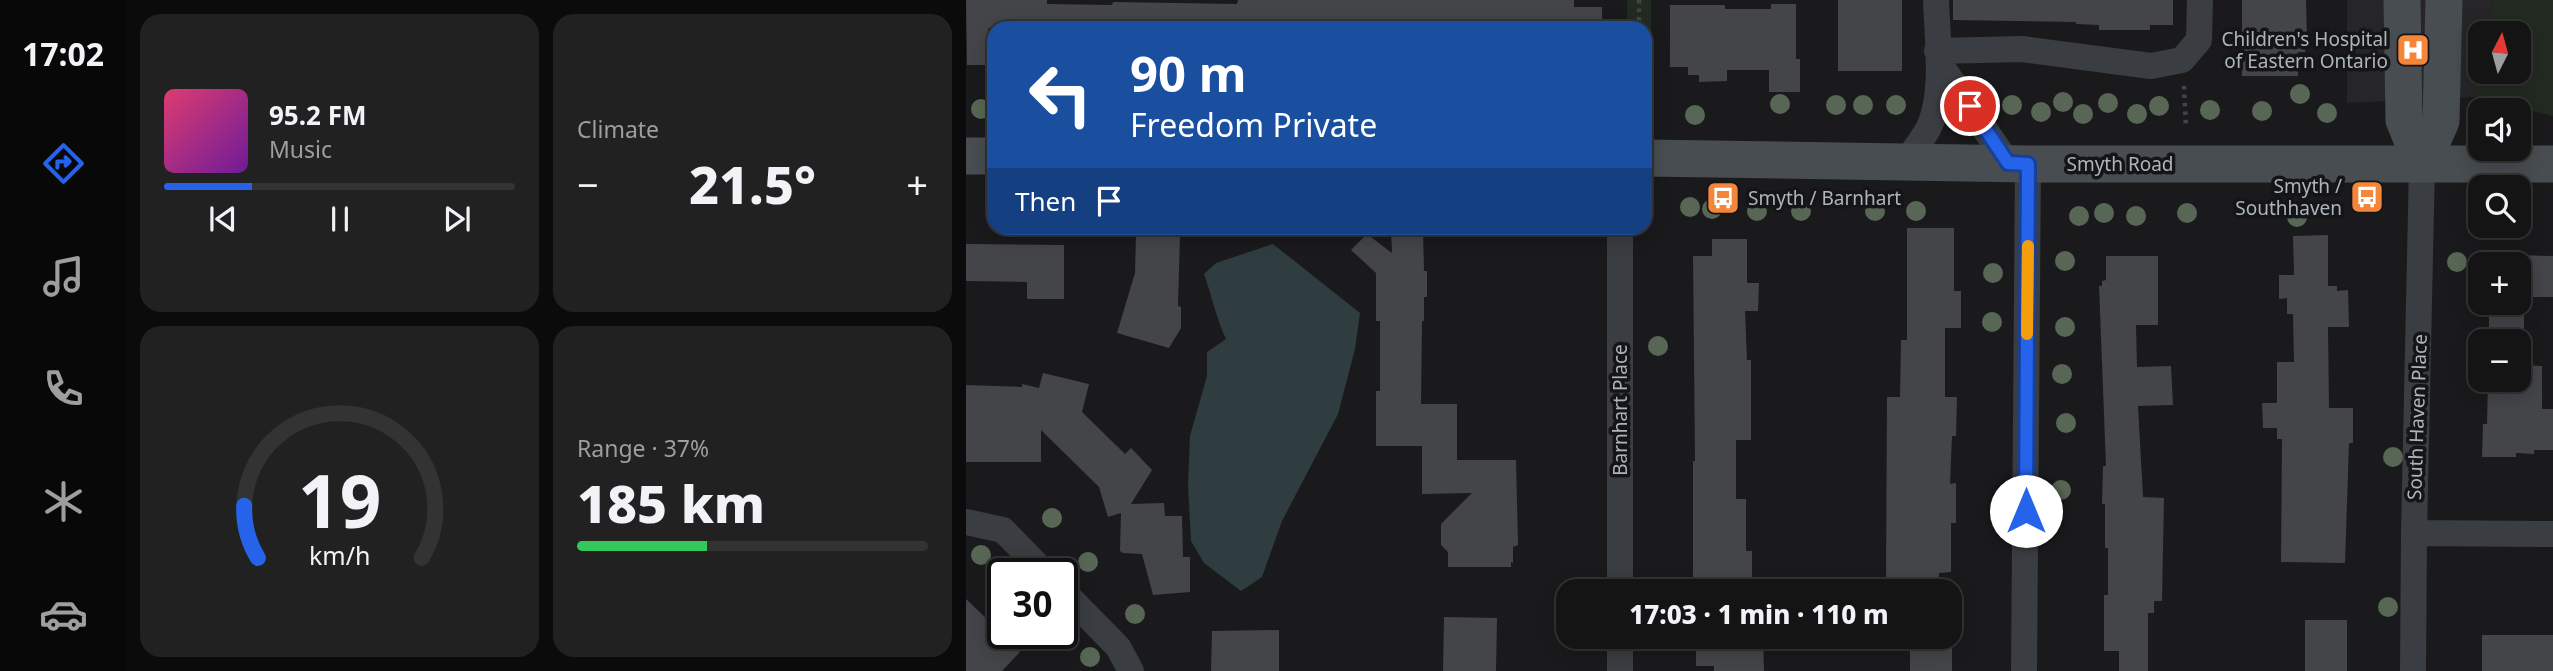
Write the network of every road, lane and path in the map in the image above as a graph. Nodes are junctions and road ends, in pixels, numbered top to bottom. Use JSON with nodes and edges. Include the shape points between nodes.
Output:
{"nodes":[{"id":1,"x":1639,"y":0,"type":"edge"},
{"id":2,"x":1936,"y":0,"type":"edge"},
{"id":3,"x":2200,"y":0,"type":"edge"},
{"id":4,"x":2402,"y":0,"type":"edge"},
{"id":5,"x":2444,"y":0,"type":"edge"},
{"id":6,"x":1639,"y":21,"type":"edge"},
{"id":7,"x":1939,"y":57,"type":"junction"},
{"id":8,"x":2182,"y":60,"type":"junction"},
{"id":9,"x":2186,"y":128,"type":"dead end"},
{"id":10,"x":966,"y":156,"type":"edge"},
{"id":11,"x":987,"y":156,"type":"edge"},
{"id":12,"x":1652,"y":158,"type":"edge"},
{"id":13,"x":1908,"y":160,"type":"junction"},
{"id":14,"x":2018,"y":163,"type":"junction"},
{"id":15,"x":2422,"y":163,"type":"junction"},
{"id":16,"x":2553,"y":164,"type":"edge"},
{"id":17,"x":1620,"y":235,"type":"edge"},
{"id":18,"x":966,"y":522,"type":"edge"},
{"id":19,"x":2414,"y":533,"type":"junction"},
{"id":20,"x":2553,"y":534,"type":"edge"},
{"id":21,"x":1030,"y":558,"type":"edge"},
{"id":22,"x":1620,"y":579,"type":"edge"},
{"id":23,"x":1078,"y":606,"type":"edge"},
{"id":24,"x":1620,"y":649,"type":"edge"},
{"id":25,"x":1131,"y":671,"type":"edge"},
{"id":26,"x":1620,"y":671,"type":"edge"},
{"id":27,"x":2024,"y":671,"type":"edge"},
{"id":28,"x":2413,"y":671,"type":"edge"}],
"edges":[{"from":1,"to":6,"type":"path"},
{"from":2,"to":7,"type":"street"},
{"from":3,"to":8,"type":"street","via":[[2199,40]]},
{"from":4,"to":15,"type":"main road","via":[[2404,120]]},
{"from":5,"to":15,"type":"main road","via":[[2441,121]]},
{"from":7,"to":8,"type":"street","via":[[2022,49],[2151,66]]},
{"from":7,"to":13,"type":"street","via":[[1929,127]]},
{"from":7,"to":14,"type":"street"},
{"from":8,"to":9,"type":"path"},
{"from":10,"to":11,"type":"main road"},
{"from":12,"to":13,"type":"main road","name":"Smyth Road"},
{"from":13,"to":14,"type":"main road","name":"Smyth Road"},
{"from":14,"to":15,"type":"main road","name":"Smyth Road"},
{"from":14,"to":27,"type":"street"},
{"from":15,"to":16,"type":"main road","name":"Smyth Road"},
{"from":15,"to":19,"type":"street","name":"South Haven Place"},
{"from":17,"to":22,"type":"street","name":"Barnhart Place"},
{"from":18,"to":21,"type":"street","via":[[1003,530]]},
{"from":19,"to":20,"type":"street"},
{"from":19,"to":28,"type":"street","name":"South Haven Place"},
{"from":23,"to":25,"type":"street","via":[[1118,647]]},
{"from":24,"to":26,"type":"street"}]}
